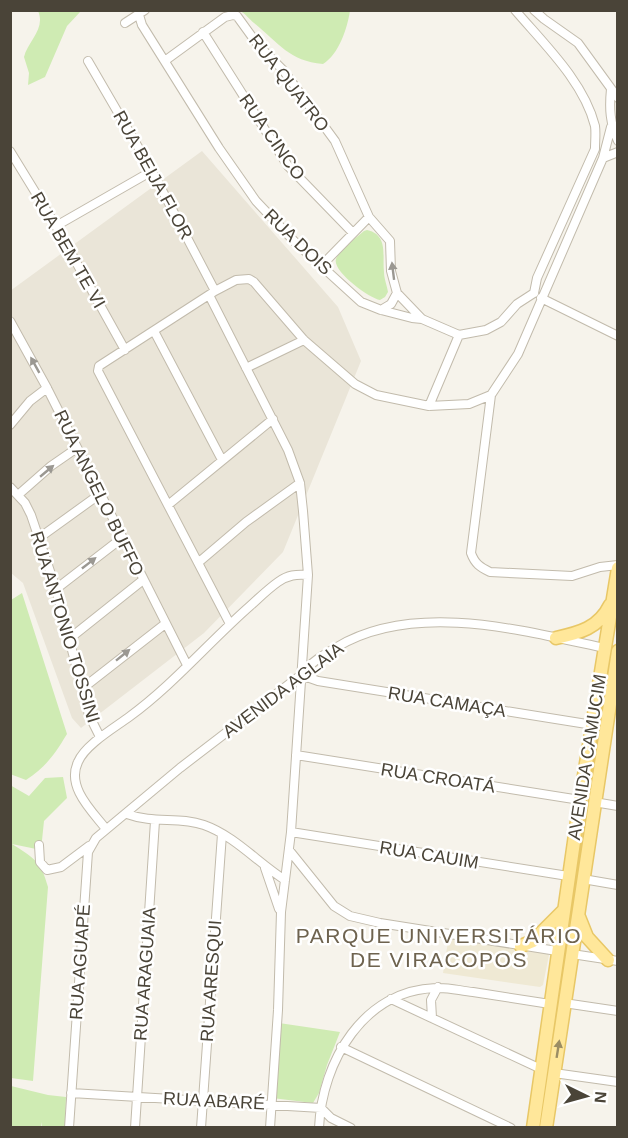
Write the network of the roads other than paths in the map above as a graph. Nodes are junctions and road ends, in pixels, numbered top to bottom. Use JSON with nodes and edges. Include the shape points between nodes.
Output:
{"nodes":[{"id":1,"x":515,"y":10,"type":"edge"},
{"id":2,"x":534,"y":10,"type":"edge"},
{"id":3,"x":142,"y":13,"type":"edge"},
{"id":4,"x":544,"y":15,"type":"edge"},
{"id":5,"x":125,"y":23,"type":"dead end"},
{"id":6,"x":203,"y":32,"type":"junction"},
{"id":7,"x":166,"y":60,"type":"junction"},
{"id":8,"x":88,"y":61,"type":"dead end"},
{"id":9,"x":611,"y":89,"type":"junction"},
{"id":10,"x":618,"y":98,"type":"edge"},
{"id":11,"x":611,"y":127,"type":"junction"},
{"id":12,"x":618,"y":141,"type":"edge"},
{"id":13,"x":10,"y":151,"type":"edge"},
{"id":14,"x":618,"y":152,"type":"edge"},
{"id":15,"x":603,"y":159,"type":"junction"},
{"id":16,"x":152,"y":171,"type":"junction"},
{"id":17,"x":369,"y":217,"type":"junction"},
{"id":18,"x":56,"y":225,"type":"junction"},
{"id":19,"x":353,"y":233,"type":"junction"},
{"id":20,"x":322,"y":265,"type":"junction"},
{"id":21,"x":212,"y":293,"type":"junction"},
{"id":22,"x":397,"y":293,"type":"junction"},
{"id":23,"x":534,"y":293,"type":"junction"},
{"id":24,"x":543,"y":300,"type":"junction"},
{"id":25,"x":381,"y":310,"type":"junction"},
{"id":26,"x":422,"y":319,"type":"junction"},
{"id":27,"x":10,"y":321,"type":"edge"},
{"id":28,"x":154,"y":331,"type":"junction"},
{"id":29,"x":459,"y":335,"type":"junction"},
{"id":30,"x":618,"y":336,"type":"edge"},
{"id":31,"x":304,"y":340,"type":"junction"},
{"id":32,"x":125,"y":350,"type":"junction"},
{"id":33,"x":246,"y":368,"type":"junction"},
{"id":34,"x":47,"y":388,"type":"junction"},
{"id":35,"x":491,"y":395,"type":"junction"},
{"id":36,"x":429,"y":406,"type":"junction"},
{"id":37,"x":273,"y":419,"type":"junction"},
{"id":38,"x":11,"y":422,"type":"edge"},
{"id":39,"x":77,"y":448,"type":"junction"},
{"id":40,"x":222,"y":460,"type":"junction"},
{"id":41,"x":300,"y":483,"type":"junction"},
{"id":42,"x":10,"y":487,"type":"edge"},
{"id":43,"x":100,"y":494,"type":"junction"},
{"id":44,"x":18,"y":495,"type":"junction"},
{"id":45,"x":168,"y":505,"type":"junction"},
{"id":46,"x":39,"y":538,"type":"junction"},
{"id":47,"x":122,"y":538,"type":"junction"},
{"id":48,"x":199,"y":562,"type":"junction"},
{"id":49,"x":618,"y":567,"type":"edge"},
{"id":50,"x":308,"y":575,"type":"junction"},
{"id":51,"x":143,"y":580,"type":"junction"},
{"id":52,"x":56,"y":589,"type":"junction"},
{"id":53,"x":613,"y":596,"type":"junction"},
{"id":54,"x":165,"y":624,"type":"junction"},
{"id":55,"x":230,"y":624,"type":"junction"},
{"id":56,"x":556,"y":638,"type":"junction"},
{"id":57,"x":69,"y":639,"type":"junction"},
{"id":58,"x":604,"y":648,"type":"junction"},
{"id":59,"x":618,"y":651,"type":"edge"},
{"id":60,"x":187,"y":665,"type":"junction"},
{"id":61,"x":302,"y":675,"type":"junction"},
{"id":62,"x":83,"y":688,"type":"junction"},
{"id":63,"x":593,"y":725,"type":"junction"},
{"id":64,"x":613,"y":727,"type":"edge"},
{"id":65,"x":100,"y":737,"type":"junction"},
{"id":66,"x":296,"y":755,"type":"junction"},
{"id":67,"x":580,"y":800,"type":"junction"},
{"id":68,"x":594,"y":802,"type":"junction"},
{"id":69,"x":618,"y":806,"type":"edge"},
{"id":70,"x":127,"y":814,"type":"junction"},
{"id":71,"x":155,"y":821,"type":"junction"},
{"id":72,"x":106,"y":829,"type":"junction"},
{"id":73,"x":291,"y":832,"type":"junction"},
{"id":74,"x":222,"y":834,"type":"junction"},
{"id":75,"x":39,"y":845,"type":"dead end"},
{"id":76,"x":90,"y":845,"type":"junction"},
{"id":77,"x":289,"y":850,"type":"junction"},
{"id":78,"x":265,"y":868,"type":"junction"},
{"id":79,"x":568,"y":876,"type":"junction"},
{"id":80,"x":583,"y":879,"type":"junction"},
{"id":81,"x":285,"y":880,"type":"junction"},
{"id":82,"x":618,"y":885,"type":"edge"},
{"id":83,"x":563,"y":911,"type":"junction"},
{"id":84,"x":281,"y":912,"type":"junction"},
{"id":85,"x":578,"y":913,"type":"junction"},
{"id":86,"x":521,"y":946,"type":"junction"},
{"id":87,"x":557,"y":951,"type":"junction"},
{"id":88,"x":572,"y":954,"type":"junction"},
{"id":89,"x":613,"y":961,"type":"edge"},
{"id":90,"x":438,"y":987,"type":"junction"},
{"id":91,"x":391,"y":999,"type":"junction"},
{"id":92,"x":564,"y":1003,"type":"junction"},
{"id":93,"x":550,"y":1004,"type":"junction"},
{"id":94,"x":618,"y":1011,"type":"edge"},
{"id":95,"x":432,"y":1018,"type":"junction"},
{"id":96,"x":341,"y":1047,"type":"junction"},
{"id":97,"x":541,"y":1069,"type":"junction"},
{"id":98,"x":554,"y":1073,"type":"junction"},
{"id":99,"x":618,"y":1082,"type":"edge"},
{"id":100,"x":71,"y":1093,"type":"junction"},
{"id":101,"x":137,"y":1096,"type":"junction"},
{"id":102,"x":202,"y":1100,"type":"junction"},
{"id":103,"x":272,"y":1104,"type":"junction"},
{"id":104,"x":321,"y":1108,"type":"junction"},
{"id":105,"x":69,"y":1128,"type":"edge"},
{"id":106,"x":135,"y":1128,"type":"edge"},
{"id":107,"x":201,"y":1128,"type":"edge"},
{"id":108,"x":270,"y":1128,"type":"edge"},
{"id":109,"x":320,"y":1128,"type":"edge"},
{"id":110,"x":351,"y":1128,"type":"edge"},
{"id":111,"x":511,"y":1128,"type":"edge"},
{"id":112,"x":533,"y":1128,"type":"edge"},
{"id":113,"x":546,"y":1128,"type":"edge"}],
"edges":[{"from":1,"to":23,"type":"street","via":[[576,84],[596,129],[595,149],[537,278]]},
{"from":2,"to":4,"type":"street"},
{"from":3,"to":5,"type":"street"},
{"from":3,"to":7,"type":"street","name":"RUA DOIS","via":[[142,25]]},
{"from":4,"to":9,"type":"street","via":[[578,43]]},
{"from":6,"to":7,"type":"street","name":"RUA QUATRO"},
{"from":6,"to":17,"type":"street","name":"RUA QUATRO","via":[[228,15],[237,16],[335,141]]},
{"from":6,"to":19,"type":"street","name":"RUA CINCO","via":[[288,166]]},
{"from":7,"to":20,"type":"street","name":"RUA DOIS","via":[[246,188],[294,241]]},
{"from":8,"to":16,"type":"street","name":"RUA BEIJA FLOR"},
{"from":9,"to":10,"type":"street"},
{"from":9,"to":11,"type":"street"},
{"from":11,"to":12,"type":"street"},
{"from":11,"to":15,"type":"street"},
{"from":13,"to":18,"type":"street","name":"RUA BEM TE VI"},
{"from":14,"to":15,"type":"street"},
{"from":15,"to":24,"type":"street"},
{"from":16,"to":18,"type":"street"},
{"from":16,"to":21,"type":"street","name":"RUA BEIJA FLOR"},
{"from":17,"to":19,"type":"street"},
{"from":22,"to":17,"type":"street","name":"RUA QUATRO","one_way":true,"via":[[390,242]]},
{"from":18,"to":32,"type":"street","name":"RUA BEM TE VI"},
{"from":19,"to":20,"type":"street"},
{"from":20,"to":25,"type":"street","name":"RUA DOIS","via":[[361,302]]},
{"from":21,"to":28,"type":"street"},
{"from":21,"to":31,"type":"street","via":[[236,280],[254,282]]},
{"from":21,"to":33,"type":"street","name":"RUA BEIJA FLOR"},
{"from":22,"to":25,"type":"street","via":[[391,304]]},
{"from":22,"to":26,"type":"street"},
{"from":23,"to":24,"type":"street"},
{"from":23,"to":29,"type":"street","via":[[501,322],[486,330]]},
{"from":24,"to":30,"type":"street"},
{"from":24,"to":35,"type":"street","via":[[518,354]]},
{"from":25,"to":26,"type":"street","name":"RUA DOIS"},
{"from":26,"to":29,"type":"street","name":"RUA DOIS"},
{"from":34,"to":27,"type":"street","name":"RUA ANGELO BUFFO","one_way":true},
{"from":28,"to":32,"type":"street"},
{"from":28,"to":40,"type":"street"},
{"from":29,"to":36,"type":"street"},
{"from":31,"to":33,"type":"street"},
{"from":31,"to":36,"type":"street","via":[[355,384],[376,395]]},
{"from":32,"to":45,"type":"street","via":[[98,368]]},
{"from":33,"to":37,"type":"street","name":"RUA BEIJA FLOR"},
{"from":34,"to":38,"type":"street"},
{"from":34,"to":39,"type":"street","name":"RUA ANGELO BUFFO"},
{"from":35,"to":36,"type":"street","via":[[469,404]]},
{"from":35,"to":49,"type":"street","via":[[471,553],[474,561],[490,572],[572,576],[600,567]]},
{"from":37,"to":40,"type":"street"},
{"from":37,"to":41,"type":"street","name":"RUA BEIJA FLOR"},
{"from":39,"to":43,"type":"street","name":"RUA ANGELO BUFFO"},
{"from":44,"to":39,"type":"street","one_way":true},
{"from":40,"to":45,"type":"street"},
{"from":41,"to":48,"type":"street"},
{"from":41,"to":50,"type":"street","name":"RUA BEIJA FLOR"},
{"from":42,"to":44,"type":"street","name":"RUA ANTONIO TOSSINI"},
{"from":43,"to":46,"type":"street"},
{"from":43,"to":47,"type":"street","name":"RUA ANGELO BUFFO"},
{"from":44,"to":46,"type":"street","name":"RUA ANTONIO TOSSINI"},
{"from":45,"to":48,"type":"street"},
{"from":46,"to":52,"type":"street","name":"RUA ANTONIO TOSSINI"},
{"from":47,"to":51,"type":"street","name":"RUA ANGELO BUFFO"},
{"from":52,"to":47,"type":"street","one_way":true},
{"from":48,"to":55,"type":"street"},
{"from":49,"to":53,"type":"main road","name":"AVENIDA CAMUCIM"},
{"from":50,"to":55,"type":"street","via":[[295,573],[279,581]]},
{"from":50,"to":61,"type":"street","name":"RUA BEIJA FLOR"},
{"from":51,"to":54,"type":"street","name":"RUA ANGELO BUFFO"},
{"from":51,"to":57,"type":"street"},
{"from":52,"to":57,"type":"street","name":"RUA ANTONIO TOSSINI"},
{"from":53,"to":56,"type":"main road","via":[[602,618],[592,627]]},
{"from":53,"to":58,"type":"main road","name":"AVENIDA CAMUCIM"},
{"from":54,"to":60,"type":"street","name":"RUA ANGELO BUFFO"},
{"from":62,"to":54,"type":"street","one_way":true},
{"from":55,"to":60,"type":"street"},
{"from":56,"to":58,"type":"street","name":"AVENIDA AGLAIA"},
{"from":56,"to":61,"type":"street","name":"AVENIDA AGLAIA","via":[[425,621],[351,638],[309,665]]},
{"from":57,"to":62,"type":"street","name":"RUA ANTONIO TOSSINI"},
{"from":58,"to":59,"type":"main road"},
{"from":58,"to":63,"type":"main road","name":"AVENIDA CAMUCIM"},
{"from":59,"to":64,"type":"main road","name":"AVENIDA CAMUCIM"},
{"from":60,"to":65,"type":"street"},
{"from":61,"to":63,"type":"street","name":"RUA CAMAÇA","via":[[341,685]]},
{"from":61,"to":66,"type":"street","name":"RUA BEIJA FLOR"},
{"from":61,"to":70,"type":"street","name":"AVENIDA AGLAIA","via":[[180,768]]},
{"from":62,"to":65,"type":"street","name":"RUA ANTONIO TOSSINI"},
{"from":63,"to":67,"type":"main road","name":"AVENIDA CAMUCIM"},
{"from":64,"to":68,"type":"main road","name":"AVENIDA CAMUCIM"},
{"from":65,"to":72,"type":"street","via":[[78,761],[75,775],[76,788]]},
{"from":66,"to":67,"type":"street","name":"RUA CROATÁ"},
{"from":66,"to":73,"type":"street","name":"RUA BEIJA FLOR"},
{"from":67,"to":68,"type":"main road"},
{"from":67,"to":79,"type":"main road","name":"AVENIDA CAMUCIM"},
{"from":68,"to":69,"type":"street"},
{"from":68,"to":80,"type":"main road","name":"AVENIDA CAMUCIM"},
{"from":70,"to":71,"type":"street"},
{"from":70,"to":72,"type":"street"},
{"from":71,"to":74,"type":"street","via":[[182,820]]},
{"from":71,"to":101,"type":"street","name":"RUA ARAGUAIA"},
{"from":72,"to":76,"type":"street"},
{"from":73,"to":77,"type":"street","name":"RUA BEIJA FLOR"},
{"from":73,"to":79,"type":"street","name":"RUA CAUIM"},
{"from":74,"to":78,"type":"street"},
{"from":74,"to":102,"type":"street","name":"RUA ARESQUI"},
{"from":75,"to":76,"type":"street","via":[[40,862],[47,870],[53,870]]},
{"from":76,"to":100,"type":"street","name":"RUA AGUAPÉ"},
{"from":77,"to":81,"type":"street","name":"RUA BEIJA FLOR"},
{"from":77,"to":86,"type":"street","via":[[334,906],[350,916]]},
{"from":78,"to":81,"type":"street"},
{"from":78,"to":84,"type":"street"},
{"from":79,"to":83,"type":"main road","name":"AVENIDA CAMUCIM"},
{"from":80,"to":82,"type":"street"},
{"from":80,"to":85,"type":"main road","name":"AVENIDA CAMUCIM"},
{"from":81,"to":84,"type":"street","name":"RUA BEIJA FLOR"},
{"from":83,"to":86,"type":"main road","via":[[538,937]]},
{"from":83,"to":87,"type":"main road","name":"AVENIDA CAMUCIM"},
{"from":84,"to":103,"type":"street","name":"RUA BEIJA FLOR"},
{"from":85,"to":88,"type":"main road","name":"AVENIDA CAMUCIM"},
{"from":85,"to":89,"type":"main road","via":[[587,937]]},
{"from":86,"to":87,"type":"street"},
{"from":87,"to":88,"type":"main road"},
{"from":87,"to":93,"type":"main road","name":"AVENIDA CAMUCIM"},
{"from":88,"to":89,"type":"street"},
{"from":88,"to":92,"type":"main road","name":"AVENIDA CAMUCIM"},
{"from":90,"to":91,"type":"street"},
{"from":90,"to":93,"type":"street"},
{"from":90,"to":95,"type":"street","via":[[431,1000]]},
{"from":91,"to":95,"type":"street"},
{"from":91,"to":96,"type":"street","via":[[363,1021]]},
{"from":92,"to":93,"type":"main road"},
{"from":92,"to":94,"type":"street"},
{"from":98,"to":92,"type":"main road","name":"AVENIDA CAMUCIM","one_way":true},
{"from":93,"to":97,"type":"main road","name":"AVENIDA CAMUCIM"},
{"from":95,"to":97,"type":"street"},
{"from":96,"to":104,"type":"street"},
{"from":96,"to":111,"type":"street"},
{"from":97,"to":112,"type":"main road","name":"AVENIDA CAMUCIM"},
{"from":98,"to":99,"type":"street"},
{"from":98,"to":113,"type":"main road","name":"AVENIDA CAMUCIM"},
{"from":100,"to":101,"type":"street","name":"RUA ABARÉ"},
{"from":100,"to":105,"type":"street","name":"RUA AGUAPÉ"},
{"from":101,"to":102,"type":"street","name":"RUA ABARÉ"},
{"from":101,"to":106,"type":"street","name":"RUA ARAGUAIA"},
{"from":102,"to":103,"type":"street","name":"RUA ABARÉ"},
{"from":102,"to":107,"type":"street","name":"RUA ARESQUI"},
{"from":103,"to":104,"type":"street","name":"RUA ABARÉ"},
{"from":103,"to":108,"type":"street","name":"RUA BEIJA FLOR"},
{"from":104,"to":109,"type":"street"},
{"from":104,"to":110,"type":"street"}]}
